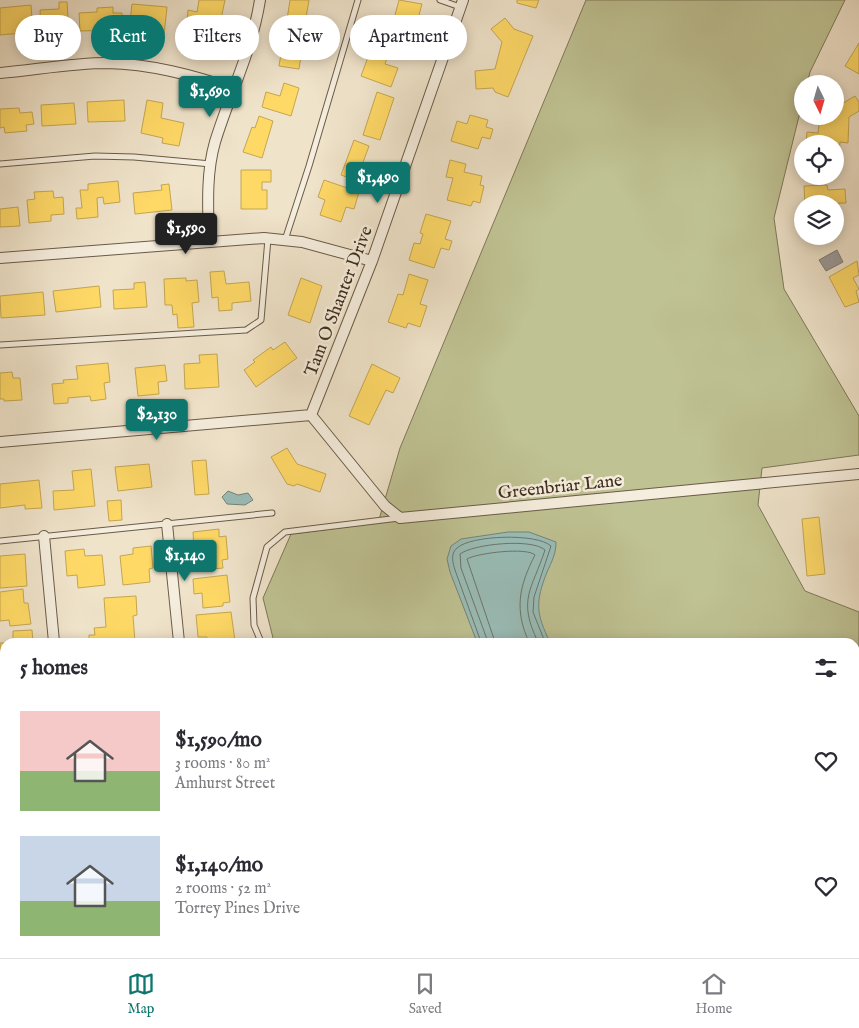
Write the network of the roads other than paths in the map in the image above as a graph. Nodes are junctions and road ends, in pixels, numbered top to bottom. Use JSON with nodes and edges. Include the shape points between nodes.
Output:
{"nodes":[{"id":1,"x":260,"y":0,"type":"edge"},
{"id":2,"x":358,"y":0,"type":"edge"},
{"id":3,"x":440,"y":0,"type":"edge"},
{"id":4,"x":461,"y":3,"type":"edge"},
{"id":5,"x":0,"y":73,"type":"edge"},
{"id":6,"x":234,"y":89,"type":"junction"},
{"id":7,"x":0,"y":164,"type":"edge"},
{"id":8,"x":212,"y":164,"type":"junction"},
{"id":9,"x":268,"y":238,"type":"junction"},
{"id":10,"x":209,"y":240,"type":"junction"},
{"id":11,"x":284,"y":240,"type":"junction"},
{"id":12,"x":0,"y":258,"type":"edge"},
{"id":13,"x":372,"y":261,"type":"junction"},
{"id":14,"x":0,"y":346,"type":"edge"},
{"id":15,"x":311,"y":415,"type":"junction"},
{"id":16,"x":0,"y":442,"type":"edge"},
{"id":17,"x":859,"y":474,"type":"edge"},
{"id":18,"x":272,"y":513,"type":"dead end"},
{"id":19,"x":400,"y":518,"type":"junction"},
{"id":20,"x":167,"y":524,"type":"junction"},
{"id":21,"x":44,"y":536,"type":"junction"},
{"id":22,"x":0,"y":541,"type":"edge"},
{"id":23,"x":54,"y":638,"type":"edge"},
{"id":24,"x":179,"y":638,"type":"edge"},
{"id":25,"x":259,"y":638,"type":"edge"}],
"edges":[{"from":1,"to":6,"type":"street","via":[[249,51]]},
{"from":2,"to":11,"type":"lane"},
{"from":3,"to":4,"type":"lane"},
{"from":4,"to":13,"type":"street","name":"Tam O Shanter Drive"},
{"from":5,"to":6,"type":"street","via":[[105,63],[148,66]]},
{"from":6,"to":8,"type":"street","via":[[214,144]]},
{"from":7,"to":8,"type":"lane","via":[[94,156]]},
{"from":8,"to":10,"type":"street"},
{"from":9,"to":10,"type":"street"},
{"from":9,"to":11,"type":"street"},
{"from":9,"to":14,"type":"lane","via":[[261,320],[246,330]]},
{"from":10,"to":12,"type":"street"},
{"from":11,"to":13,"type":"street"},
{"from":13,"to":15,"type":"street","name":"Tam O Shanter Drive"},
{"from":15,"to":16,"type":"street"},
{"from":15,"to":19,"type":"street","via":[[385,506]]},
{"from":17,"to":19,"type":"street","name":"Greenbriar Lane"},
{"from":18,"to":20,"type":"lane"},
{"from":19,"to":25,"type":"lane","via":[[285,532],[267,547],[253,598],[254,625]]},
{"from":20,"to":21,"type":"lane"},
{"from":20,"to":24,"type":"street"},
{"from":21,"to":22,"type":"lane"},
{"from":21,"to":23,"type":"street"}]}
